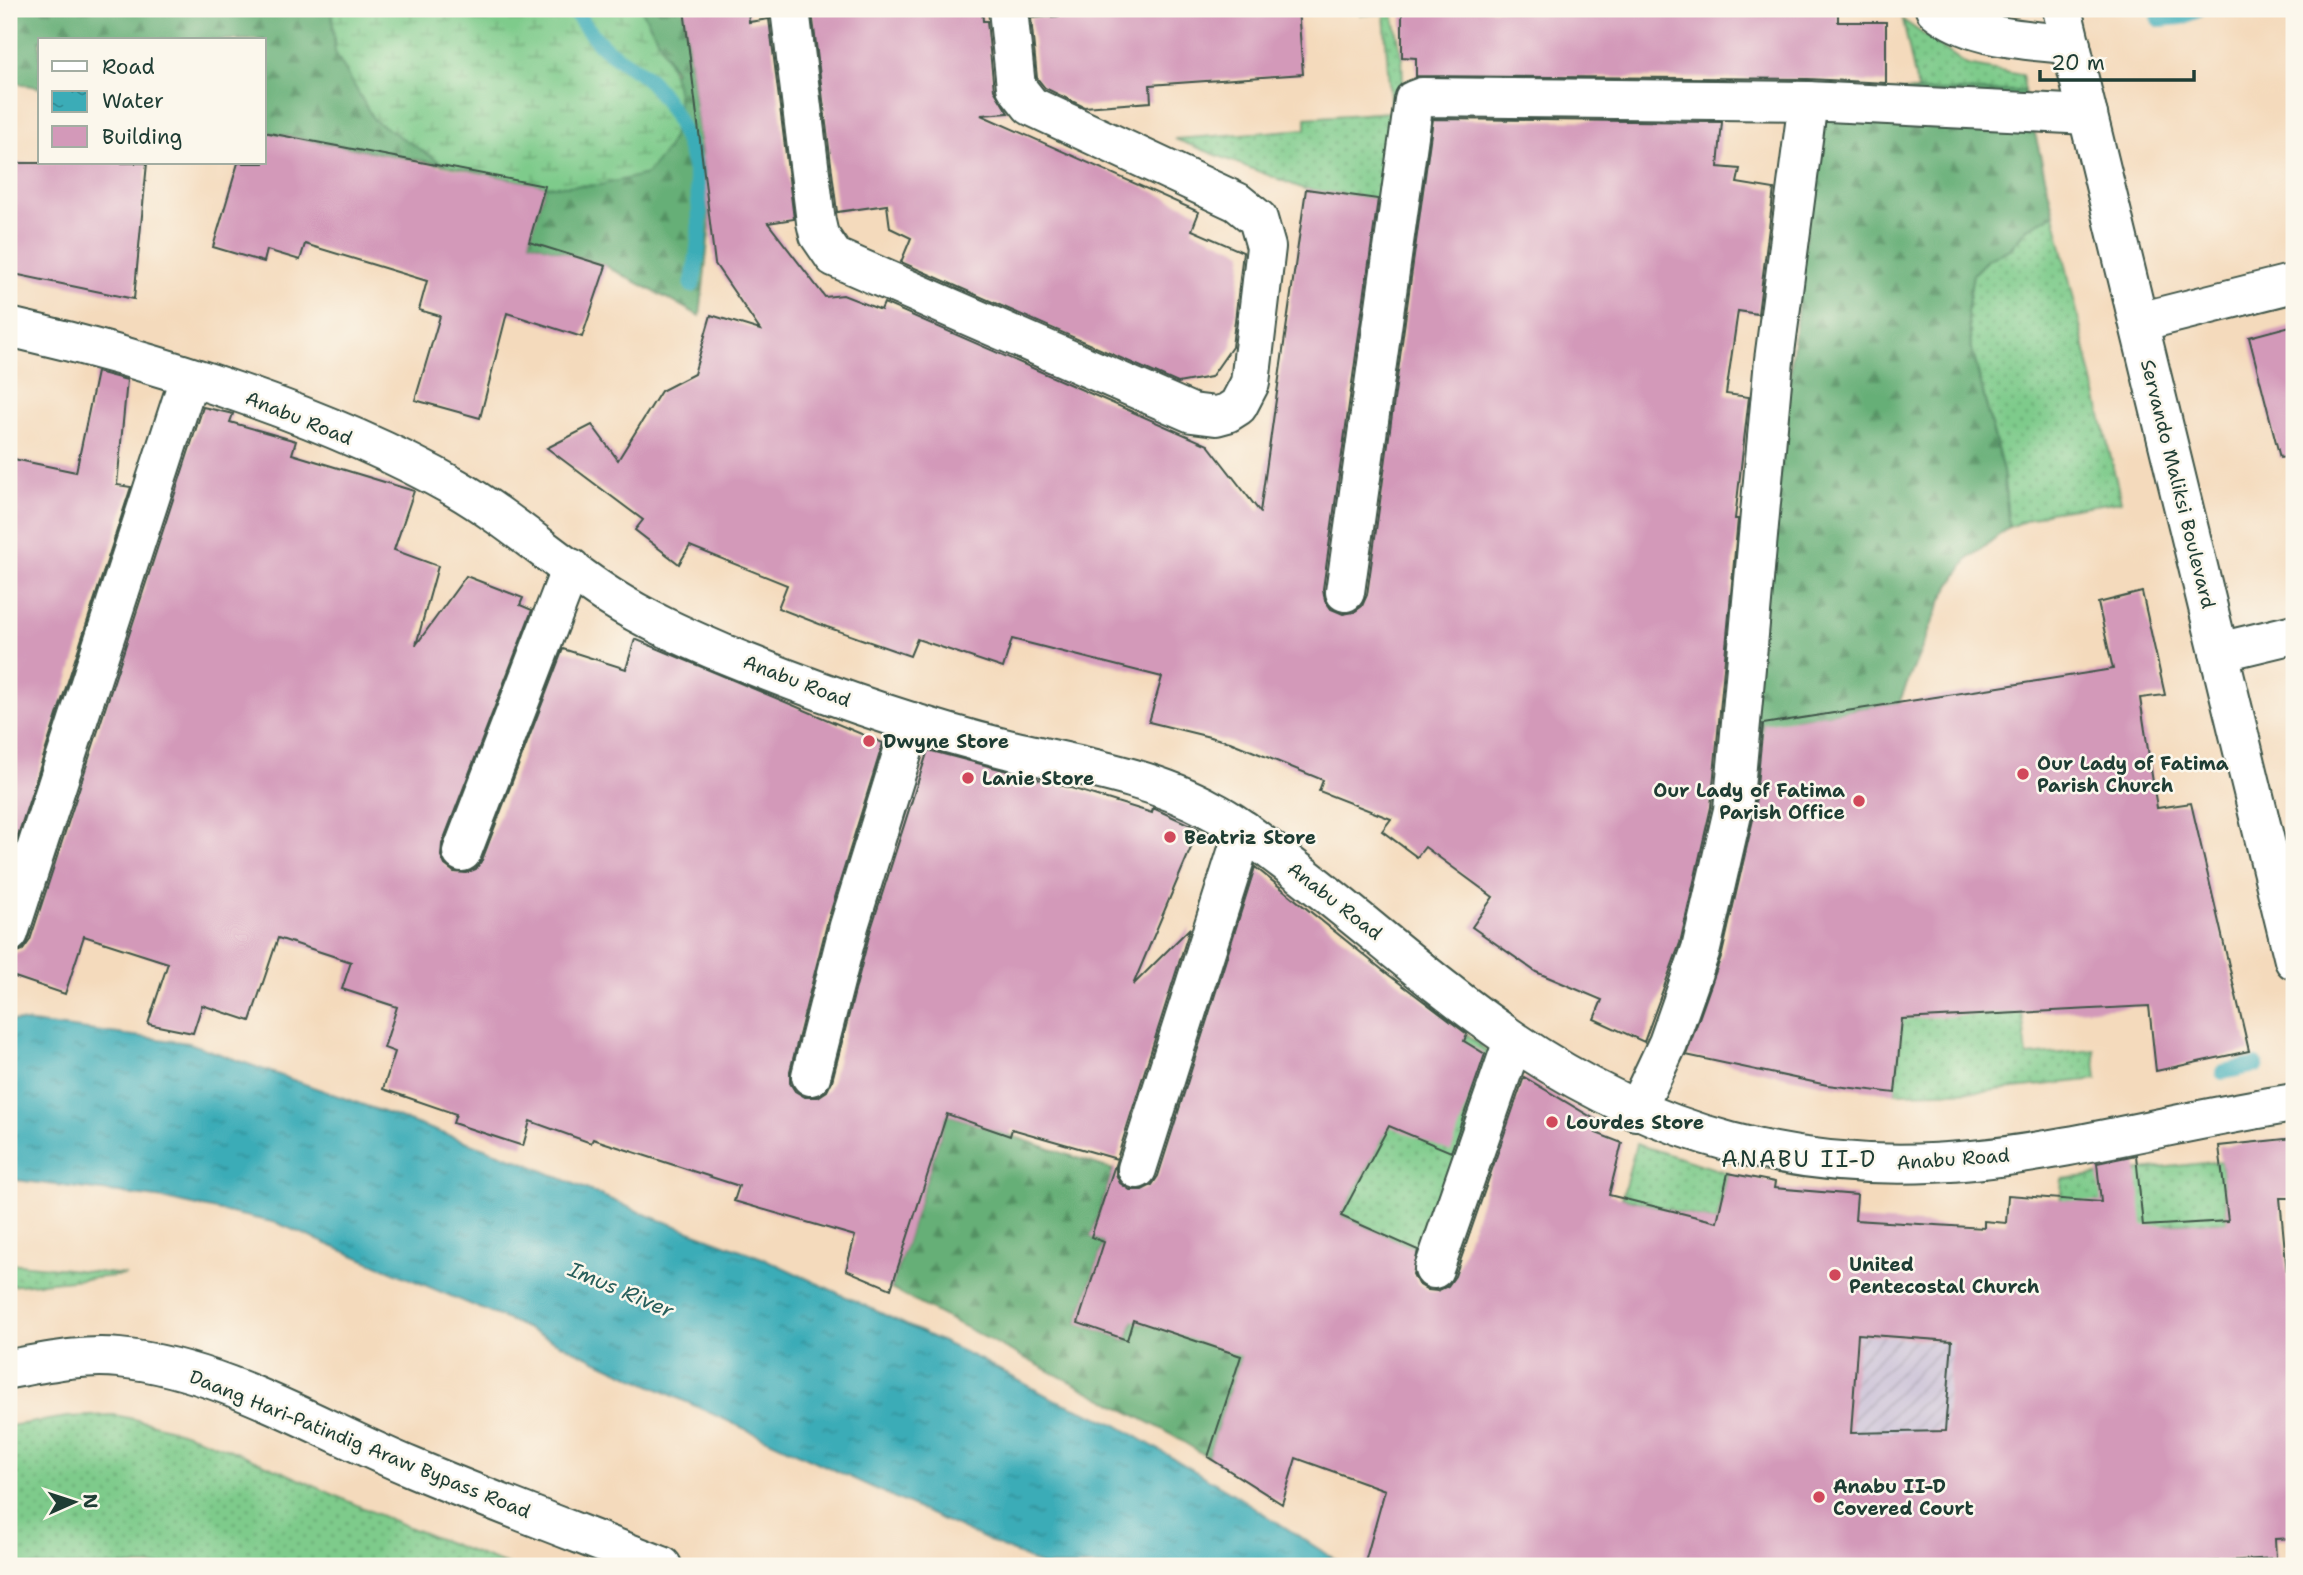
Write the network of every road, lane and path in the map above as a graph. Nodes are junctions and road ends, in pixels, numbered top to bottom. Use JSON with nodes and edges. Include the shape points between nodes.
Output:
{"nodes":[{"id":1,"x":790,"y":9,"type":"edge"},
{"id":2,"x":1008,"y":9,"type":"edge"},
{"id":3,"x":1935,"y":9,"type":"edge"},
{"id":4,"x":2067,"y":27,"type":"edge"},
{"id":5,"x":1808,"y":101,"type":"junction"},
{"id":6,"x":2088,"y":115,"type":"junction"},
{"id":7,"x":2294,"y":283,"type":"edge"},
{"id":8,"x":2138,"y":322,"type":"junction"},
{"id":9,"x":9,"y":327,"type":"edge"},
{"id":10,"x":189,"y":378,"type":"junction"},
{"id":11,"x":571,"y":568,"type":"junction"},
{"id":12,"x":1345,"y":592,"type":"dead end"},
{"id":13,"x":2294,"y":634,"type":"edge"},
{"id":14,"x":2219,"y":652,"type":"junction"},
{"id":15,"x":912,"y":722,"type":"junction"},
{"id":16,"x":1244,"y":830,"type":"junction"},
{"id":17,"x":462,"y":852,"type":"dead end"},
{"id":18,"x":9,"y":933,"type":"edge"},
{"id":19,"x":2294,"y":960,"type":"edge"},
{"id":20,"x":1513,"y":1041,"type":"junction"},
{"id":21,"x":811,"y":1076,"type":"dead end"},
{"id":22,"x":2294,"y":1103,"type":"edge"},
{"id":23,"x":1636,"y":1111,"type":"junction"},
{"id":24,"x":1137,"y":1169,"type":"dead end"},
{"id":25,"x":1434,"y":1269,"type":"dead end"},
{"id":26,"x":9,"y":1369,"type":"edge"},
{"id":27,"x":662,"y":1566,"type":"edge"}],
"edges":[{"from":1,"to":2,"type":"street","via":[[819,235],[834,257],[1192,413],[1227,413],[1238,406],[1250,383],[1266,247],[1258,219],[1237,202],[1031,106],[1016,87]]},
{"from":3,"to":4,"type":"street","via":[[1978,32]]},
{"from":4,"to":6,"type":"street","name":"Servando Maliksi Boulevard"},
{"from":5,"to":6,"type":"street"},
{"from":5,"to":12,"type":"street","via":[[1415,100]]},
{"from":5,"to":23,"type":"street","via":[[1774,360],[1732,810],[1701,949],[1668,1043]]},
{"from":6,"to":8,"type":"street","name":"Servando Maliksi Boulevard"},
{"from":7,"to":8,"type":"street"},
{"from":8,"to":14,"type":"street","name":"Servando Maliksi Boulevard"},
{"from":9,"to":10,"type":"street","name":"Anabu Road","via":[[126,356]]},
{"from":10,"to":11,"type":"street","name":"Anabu Road","via":[[310,421],[418,468],[498,515]]},
{"from":10,"to":18,"type":"street"},
{"from":11,"to":15,"type":"street","name":"Anabu Road","via":[[655,624],[821,693]]},
{"from":11,"to":17,"type":"street"},
{"from":13,"to":14,"type":"street"},
{"from":14,"to":19,"type":"street","name":"Servando Maliksi Boulevard"},
{"from":15,"to":16,"type":"street","name":"Anabu Road","via":[[1179,794]]},
{"from":15,"to":21,"type":"street","via":[[852,914]]},
{"from":16,"to":20,"type":"street","name":"Anabu Road"},
{"from":16,"to":24,"type":"street"},
{"from":20,"to":23,"type":"street","name":"Anabu Road"},
{"from":20,"to":25,"type":"street"},
{"from":22,"to":23,"type":"street","name":"Anabu Road","via":[[2008,1155],[1858,1165],[1745,1147]]},
{"from":26,"to":27,"type":"street","name":"Daang Hari-Patindig Araw Bypass Road","via":[[118,1358],[177,1369]]}]}
